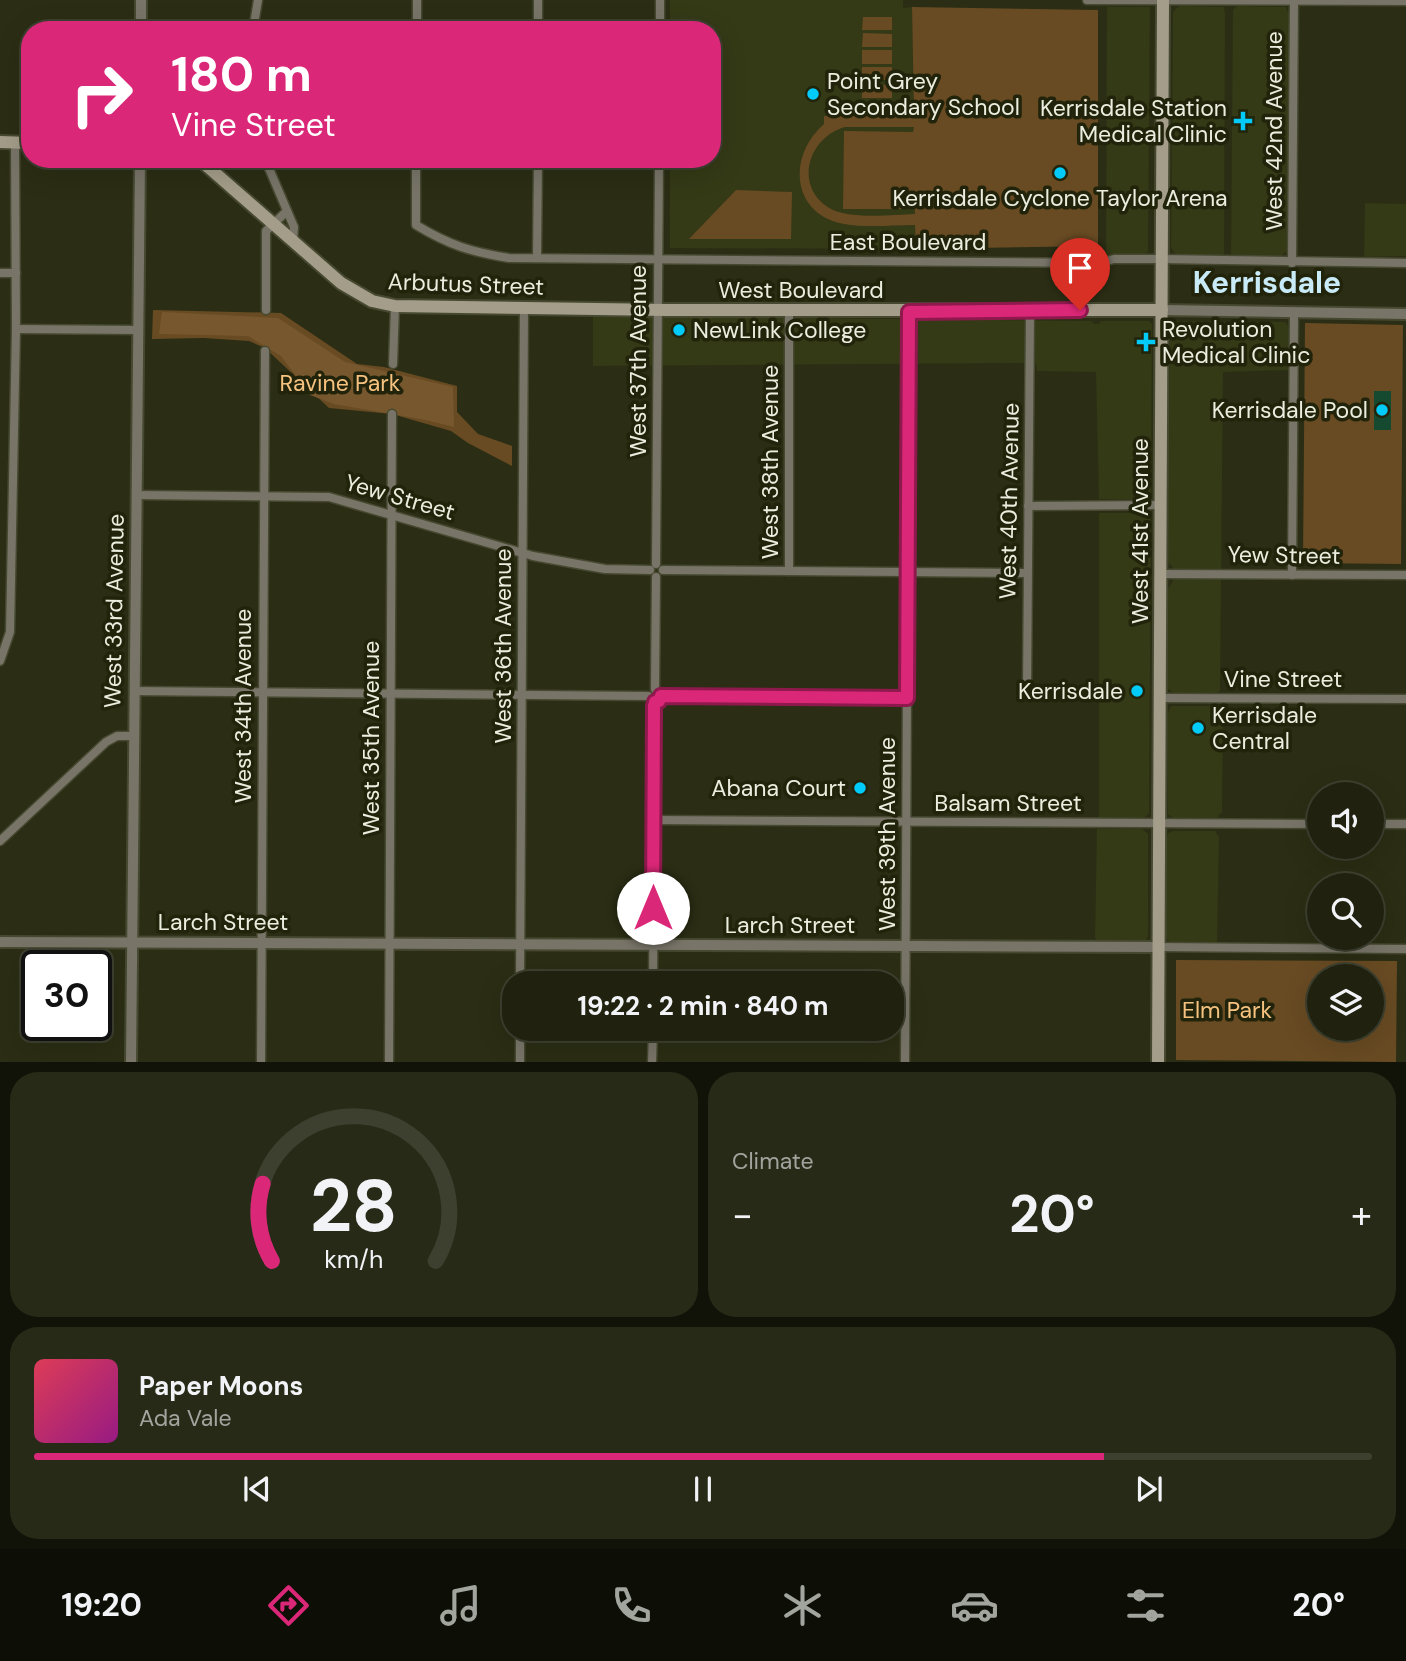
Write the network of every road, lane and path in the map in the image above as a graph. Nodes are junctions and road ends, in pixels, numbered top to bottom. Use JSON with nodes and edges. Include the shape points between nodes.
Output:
{"nodes":[{"id":1,"x":141,"y":0,"type":"edge"},
{"id":2,"x":258,"y":0,"type":"edge"},
{"id":3,"x":417,"y":0,"type":"edge"},
{"id":4,"x":538,"y":0,"type":"edge"},
{"id":5,"x":660,"y":0,"type":"edge"},
{"id":6,"x":1087,"y":0,"type":"edge"},
{"id":7,"x":1163,"y":0,"type":"edge"},
{"id":8,"x":1294,"y":1,"type":"edge"},
{"id":9,"x":1406,"y":1,"type":"edge"},
{"id":10,"x":141,"y":21,"type":"edge"},
{"id":11,"x":254,"y":21,"type":"edge"},
{"id":12,"x":417,"y":21,"type":"edge"},
{"id":13,"x":538,"y":21,"type":"edge"},
{"id":14,"x":660,"y":21,"type":"edge"},
{"id":15,"x":0,"y":142,"type":"edge"},
{"id":16,"x":15,"y":142,"type":"junction"},
{"id":17,"x":21,"y":142,"type":"edge"},
{"id":18,"x":140,"y":168,"type":"edge"},
{"id":19,"x":209,"y":168,"type":"edge"},
{"id":20,"x":269,"y":168,"type":"edge"},
{"id":21,"x":416,"y":168,"type":"edge"},
{"id":22,"x":538,"y":168,"type":"edge"},
{"id":23,"x":659,"y":168,"type":"edge"},
{"id":24,"x":287,"y":212,"type":"junction"},
{"id":25,"x":273,"y":224,"type":"junction"},
{"id":26,"x":293,"y":241,"type":"junction"},
{"id":27,"x":537,"y":258,"type":"junction"},
{"id":28,"x":658,"y":259,"type":"junction"},
{"id":29,"x":1161,"y":259,"type":"junction"},
{"id":30,"x":1292,"y":263,"type":"junction"},
{"id":31,"x":1406,"y":263,"type":"edge"},
{"id":32,"x":0,"y":273,"type":"edge"},
{"id":33,"x":16,"y":273,"type":"junction"},
{"id":34,"x":395,"y":306,"type":"junction"},
{"id":35,"x":524,"y":308,"type":"junction"},
{"id":36,"x":266,"y":310,"type":"dead end"},
{"id":37,"x":657,"y":310,"type":"junction"},
{"id":38,"x":789,"y":310,"type":"junction"},
{"id":39,"x":1162,"y":310,"type":"junction"},
{"id":40,"x":1030,"y":311,"type":"junction"},
{"id":41,"x":909,"y":312,"type":"junction"},
{"id":42,"x":1294,"y":314,"type":"junction"},
{"id":43,"x":1406,"y":314,"type":"edge"},
{"id":44,"x":16,"y":329,"type":"junction"},
{"id":45,"x":138,"y":330,"type":"junction"},
{"id":46,"x":265,"y":351,"type":"dead end"},
{"id":47,"x":393,"y":364,"type":"dead end"},
{"id":48,"x":392,"y":414,"type":"dead end"},
{"id":49,"x":136,"y":495,"type":"junction"},
{"id":50,"x":264,"y":497,"type":"junction"},
{"id":51,"x":1161,"y":505,"type":"junction"},
{"id":52,"x":1028,"y":506,"type":"junction"},
{"id":53,"x":392,"y":516,"type":"junction"},
{"id":54,"x":523,"y":553,"type":"junction"},
{"id":55,"x":656,"y":570,"type":"junction"},
{"id":56,"x":789,"y":571,"type":"junction"},
{"id":57,"x":908,"y":572,"type":"junction"},
{"id":58,"x":1027,"y":573,"type":"junction"},
{"id":59,"x":1161,"y":574,"type":"junction"},
{"id":60,"x":1292,"y":575,"type":"junction"},
{"id":61,"x":1406,"y":575,"type":"edge"},
{"id":62,"x":1,"y":655,"type":"edge"},
{"id":63,"x":134,"y":691,"type":"junction"},
{"id":64,"x":1027,"y":691,"type":"dead end"},
{"id":65,"x":262,"y":692,"type":"junction"},
{"id":66,"x":391,"y":693,"type":"junction"},
{"id":67,"x":522,"y":695,"type":"junction"},
{"id":68,"x":655,"y":696,"type":"junction"},
{"id":69,"x":907,"y":698,"type":"junction"},
{"id":70,"x":1161,"y":698,"type":"junction"},
{"id":71,"x":1406,"y":699,"type":"edge"},
{"id":72,"x":134,"y":736,"type":"junction"},
{"id":73,"x":654,"y":820,"type":"junction"},
{"id":74,"x":906,"y":821,"type":"junction"},
{"id":75,"x":1159,"y":823,"type":"junction"},
{"id":76,"x":1307,"y":824,"type":"edge"},
{"id":77,"x":1384,"y":824,"type":"edge"},
{"id":78,"x":1406,"y":824,"type":"edge"},
{"id":79,"x":0,"y":841,"type":"edge"},
{"id":80,"x":0,"y":942,"type":"edge"},
{"id":81,"x":132,"y":943,"type":"junction"},
{"id":82,"x":261,"y":944,"type":"junction"},
{"id":83,"x":389,"y":944,"type":"junction"},
{"id":84,"x":521,"y":945,"type":"junction"},
{"id":85,"x":653,"y":945,"type":"junction"},
{"id":86,"x":906,"y":946,"type":"junction"},
{"id":87,"x":1159,"y":947,"type":"junction"},
{"id":88,"x":1406,"y":949,"type":"edge"},
{"id":89,"x":520,"y":971,"type":"edge"},
{"id":90,"x":653,"y":971,"type":"edge"},
{"id":91,"x":520,"y":1041,"type":"edge"},
{"id":92,"x":653,"y":1041,"type":"edge"},
{"id":93,"x":131,"y":1062,"type":"edge"},
{"id":94,"x":261,"y":1062,"type":"edge"},
{"id":95,"x":389,"y":1062,"type":"edge"},
{"id":96,"x":520,"y":1062,"type":"edge"},
{"id":97,"x":652,"y":1062,"type":"edge"},
{"id":98,"x":905,"y":1062,"type":"edge"},
{"id":99,"x":1158,"y":1062,"type":"edge"}],
"edges":[{"from":1,"to":10,"type":"street"},
{"from":2,"to":11,"type":"street"},
{"from":3,"to":12,"type":"street"},
{"from":4,"to":13,"type":"street"},
{"from":5,"to":14,"type":"street"},
{"from":6,"to":7,"type":"street"},
{"from":7,"to":8,"type":"street"},
{"from":7,"to":29,"type":"main road","name":"West 41st Avenue"},
{"from":8,"to":9,"type":"street"},
{"from":8,"to":30,"type":"street","name":"West 42nd Avenue"},
{"from":15,"to":16,"type":"main road"},
{"from":16,"to":17,"type":"main road"},
{"from":16,"to":33,"type":"street"},
{"from":18,"to":45,"type":"street","name":"West 33rd Avenue"},
{"from":19,"to":25,"type":"main road","name":"Arbutus Street"},
{"from":20,"to":24,"type":"street"},
{"from":21,"to":27,"type":"street","name":"East Boulevard","via":[[416,225],[476,253]]},
{"from":22,"to":27,"type":"street"},
{"from":23,"to":28,"type":"street","name":"West 37th Avenue"},
{"from":24,"to":25,"type":"street"},
{"from":24,"to":26,"type":"street","via":[[294,227]]},
{"from":25,"to":26,"type":"main road","name":"Arbutus Street"},
{"from":25,"to":36,"type":"street","via":[[266,231]]},
{"from":26,"to":34,"type":"main road","name":"Arbutus Street","via":[[355,292]]},
{"from":27,"to":28,"type":"street","name":"East Boulevard"},
{"from":28,"to":29,"type":"street","name":"East Boulevard","via":[[1100,263]]},
{"from":28,"to":37,"type":"street","name":"West 37th Avenue"},
{"from":29,"to":30,"type":"street","name":"East Boulevard"},
{"from":29,"to":39,"type":"main road","name":"West 41st Avenue"},
{"from":30,"to":31,"type":"street","name":"East Boulevard"},
{"from":32,"to":33,"type":"street"},
{"from":33,"to":44,"type":"street"},
{"from":34,"to":35,"type":"main road","name":"Arbutus Street"},
{"from":34,"to":47,"type":"street"},
{"from":35,"to":37,"type":"main road","name":"Arbutus Street"},
{"from":35,"to":54,"type":"street","name":"West 36th Avenue"},
{"from":37,"to":38,"type":"main road","name":"West Boulevard"},
{"from":37,"to":55,"type":"street","name":"West 37th Avenue"},
{"from":38,"to":41,"type":"main road","name":"West Boulevard"},
{"from":38,"to":56,"type":"street","name":"West 38th Avenue"},
{"from":39,"to":40,"type":"main road","name":"West Boulevard"},
{"from":39,"to":42,"type":"street","name":"West Boulevard"},
{"from":39,"to":51,"type":"main road","name":"West 41st Avenue"},
{"from":40,"to":41,"type":"main road","name":"West Boulevard"},
{"from":40,"to":52,"type":"street","name":"West 40th Avenue"},
{"from":41,"to":57,"type":"street","name":"West 39th Avenue"},
{"from":42,"to":43,"type":"street","name":"West Boulevard"},
{"from":42,"to":60,"type":"street"},
{"from":44,"to":45,"type":"street"},
{"from":44,"to":62,"type":"street","via":[[10,632]]},
{"from":45,"to":49,"type":"street","name":"West 33rd Avenue"},
{"from":46,"to":50,"type":"street","name":"West 34th Avenue"},
{"from":48,"to":53,"type":"street","name":"West 35th Avenue"},
{"from":49,"to":50,"type":"street","name":"Yew Street"},
{"from":49,"to":63,"type":"street","name":"West 33rd Avenue"},
{"from":50,"to":53,"type":"street","name":"Yew Street","via":[[329,498]]},
{"from":50,"to":65,"type":"street","name":"West 34th Avenue"},
{"from":51,"to":52,"type":"street"},
{"from":51,"to":59,"type":"main road","name":"West 41st Avenue"},
{"from":52,"to":58,"type":"street","name":"West 40th Avenue"},
{"from":53,"to":54,"type":"street","name":"Yew Street"},
{"from":53,"to":66,"type":"street","name":"West 35th Avenue"},
{"from":54,"to":55,"type":"street","name":"Yew Street","via":[[605,569]]},
{"from":54,"to":67,"type":"street","name":"West 36th Avenue"},
{"from":55,"to":56,"type":"street","name":"Yew Street"},
{"from":55,"to":68,"type":"street","name":"West 37th Avenue"},
{"from":56,"to":57,"type":"street","name":"Yew Street"},
{"from":57,"to":58,"type":"street","name":"Yew Street"},
{"from":57,"to":69,"type":"street","name":"West 39th Avenue"},
{"from":58,"to":64,"type":"street","name":"West 40th Avenue"},
{"from":59,"to":60,"type":"street","name":"Yew Street"},
{"from":59,"to":70,"type":"main road","name":"West 41st Avenue"},
{"from":60,"to":61,"type":"street","name":"Yew Street"},
{"from":63,"to":65,"type":"street"},
{"from":63,"to":72,"type":"street","name":"West 33rd Avenue"},
{"from":65,"to":66,"type":"street"},
{"from":65,"to":82,"type":"street","name":"West 34th Avenue"},
{"from":66,"to":67,"type":"street"},
{"from":66,"to":83,"type":"street","name":"West 35th Avenue"},
{"from":67,"to":68,"type":"street"},
{"from":67,"to":84,"type":"street","name":"West 36th Avenue"},
{"from":68,"to":69,"type":"street"},
{"from":68,"to":73,"type":"street","name":"West 37th Avenue"},
{"from":69,"to":74,"type":"street","name":"West 39th Avenue"},
{"from":70,"to":71,"type":"street","name":"Vine Street"},
{"from":70,"to":75,"type":"main road","name":"West 41st Avenue"},
{"from":72,"to":79,"type":"street","via":[[117,736],[106,742]]},
{"from":72,"to":81,"type":"street","name":"West 33rd Avenue"},
{"from":73,"to":74,"type":"street","name":"Balsam Street"},
{"from":73,"to":85,"type":"street","name":"West 37th Avenue"},
{"from":74,"to":75,"type":"street","name":"Balsam Street"},
{"from":74,"to":86,"type":"street","name":"West 39th Avenue"},
{"from":75,"to":76,"type":"street","name":"Balsam Street"},
{"from":75,"to":87,"type":"main road","name":"West 41st Avenue"},
{"from":77,"to":78,"type":"street"},
{"from":80,"to":81,"type":"street","name":"Larch Street"},
{"from":81,"to":82,"type":"street","name":"Larch Street"},
{"from":81,"to":93,"type":"street","name":"West 33rd Avenue"},
{"from":82,"to":83,"type":"street","name":"Larch Street"},
{"from":82,"to":94,"type":"street","name":"West 34th Avenue"},
{"from":83,"to":84,"type":"street","name":"Larch Street"},
{"from":83,"to":95,"type":"street","name":"West 35th Avenue"},
{"from":84,"to":85,"type":"street","name":"Larch Street"},
{"from":84,"to":89,"type":"street","name":"West 36th Avenue"},
{"from":85,"to":86,"type":"street","name":"Larch Street"},
{"from":85,"to":90,"type":"street","name":"West 37th Avenue"},
{"from":86,"to":87,"type":"street","name":"Larch Street"},
{"from":86,"to":98,"type":"street","name":"West 39th Avenue"},
{"from":87,"to":88,"type":"street","name":"Larch Street"},
{"from":87,"to":99,"type":"main road","name":"West 41st Avenue"},
{"from":91,"to":96,"type":"street"},
{"from":92,"to":97,"type":"street"}]}
